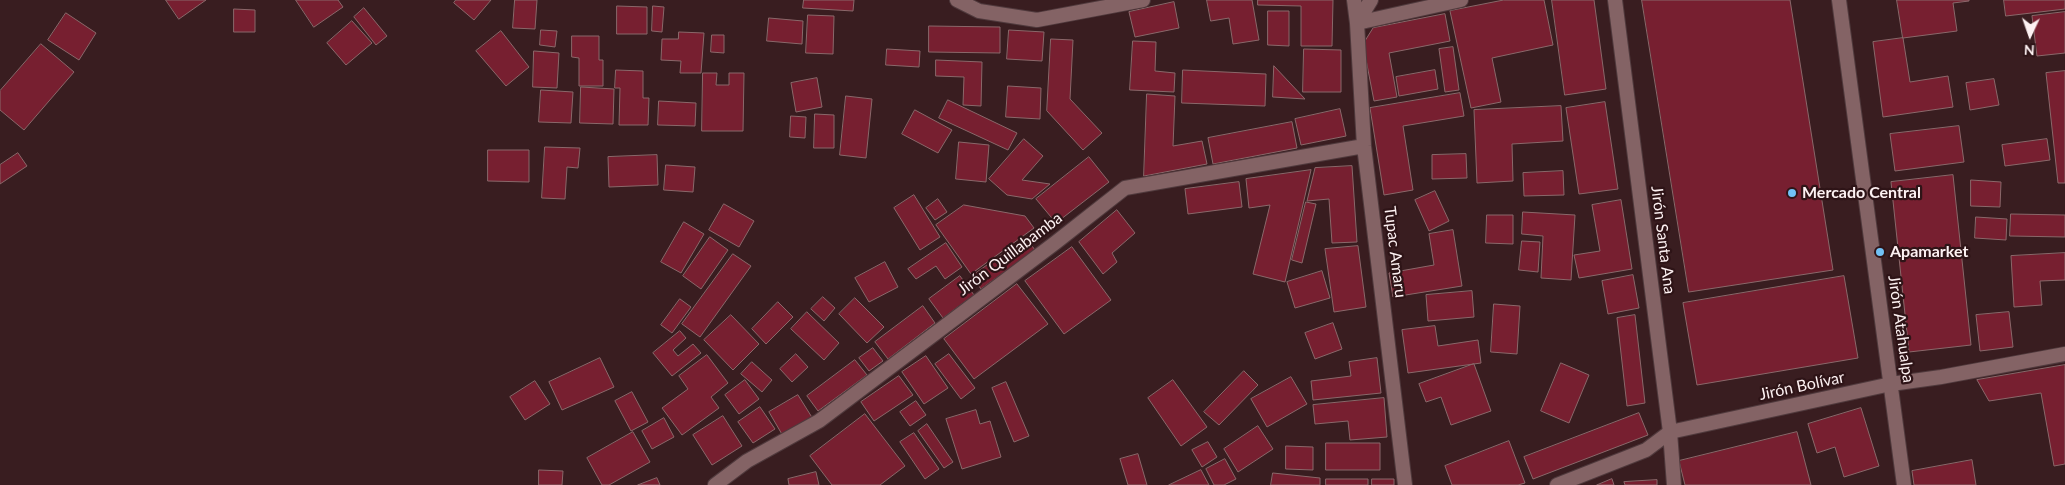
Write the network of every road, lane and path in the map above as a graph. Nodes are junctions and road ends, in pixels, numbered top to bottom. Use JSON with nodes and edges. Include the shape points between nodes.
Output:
{"nodes":[{"id":1,"x":957,"y":0,"type":"edge"},
{"id":2,"x":1143,"y":0,"type":"edge"},
{"id":3,"x":1354,"y":0,"type":"edge"},
{"id":4,"x":1371,"y":0,"type":"edge"},
{"id":5,"x":1461,"y":0,"type":"edge"},
{"id":6,"x":1615,"y":0,"type":"edge"},
{"id":7,"x":1839,"y":0,"type":"edge"},
{"id":8,"x":1357,"y":22,"type":"junction"},
{"id":9,"x":1364,"y":146,"type":"junction"},
{"id":10,"x":2065,"y":354,"type":"edge"},
{"id":11,"x":1890,"y":384,"type":"junction"},
{"id":12,"x":1670,"y":432,"type":"junction"},
{"id":13,"x":715,"y":485,"type":"edge"},
{"id":14,"x":1405,"y":485,"type":"edge"},
{"id":15,"x":1557,"y":485,"type":"edge"},
{"id":16,"x":1674,"y":485,"type":"edge"},
{"id":17,"x":1904,"y":485,"type":"edge"}],
"edges":[{"from":1,"to":2,"type":"street","via":[[979,11],[1037,20]]},
{"from":3,"to":8,"type":"street","name":"Tupac Amaru"},
{"from":4,"to":8,"type":"street"},
{"from":5,"to":8,"type":"street"},
{"from":6,"to":12,"type":"street","name":"Jirón Santa Ana"},
{"from":7,"to":11,"type":"street","name":"Jirón Atahualpa"},
{"from":8,"to":9,"type":"street","name":"Tupac Amaru"},
{"from":9,"to":13,"type":"street","name":"Jirón Quillabamba","via":[[1125,188],[819,421],[747,461]]},
{"from":9,"to":14,"type":"street","name":"Tupac Amaru"},
{"from":10,"to":11,"type":"street","name":"Jirón Bolívar"},
{"from":11,"to":12,"type":"street","name":"Jirón Bolívar"},
{"from":11,"to":17,"type":"street","name":"Jirón Atahualpa"},
{"from":12,"to":15,"type":"street","name":"Jirón Bolívar","via":[[1646,450]]},
{"from":12,"to":16,"type":"street","name":"Jirón Santa Ana"}]}
